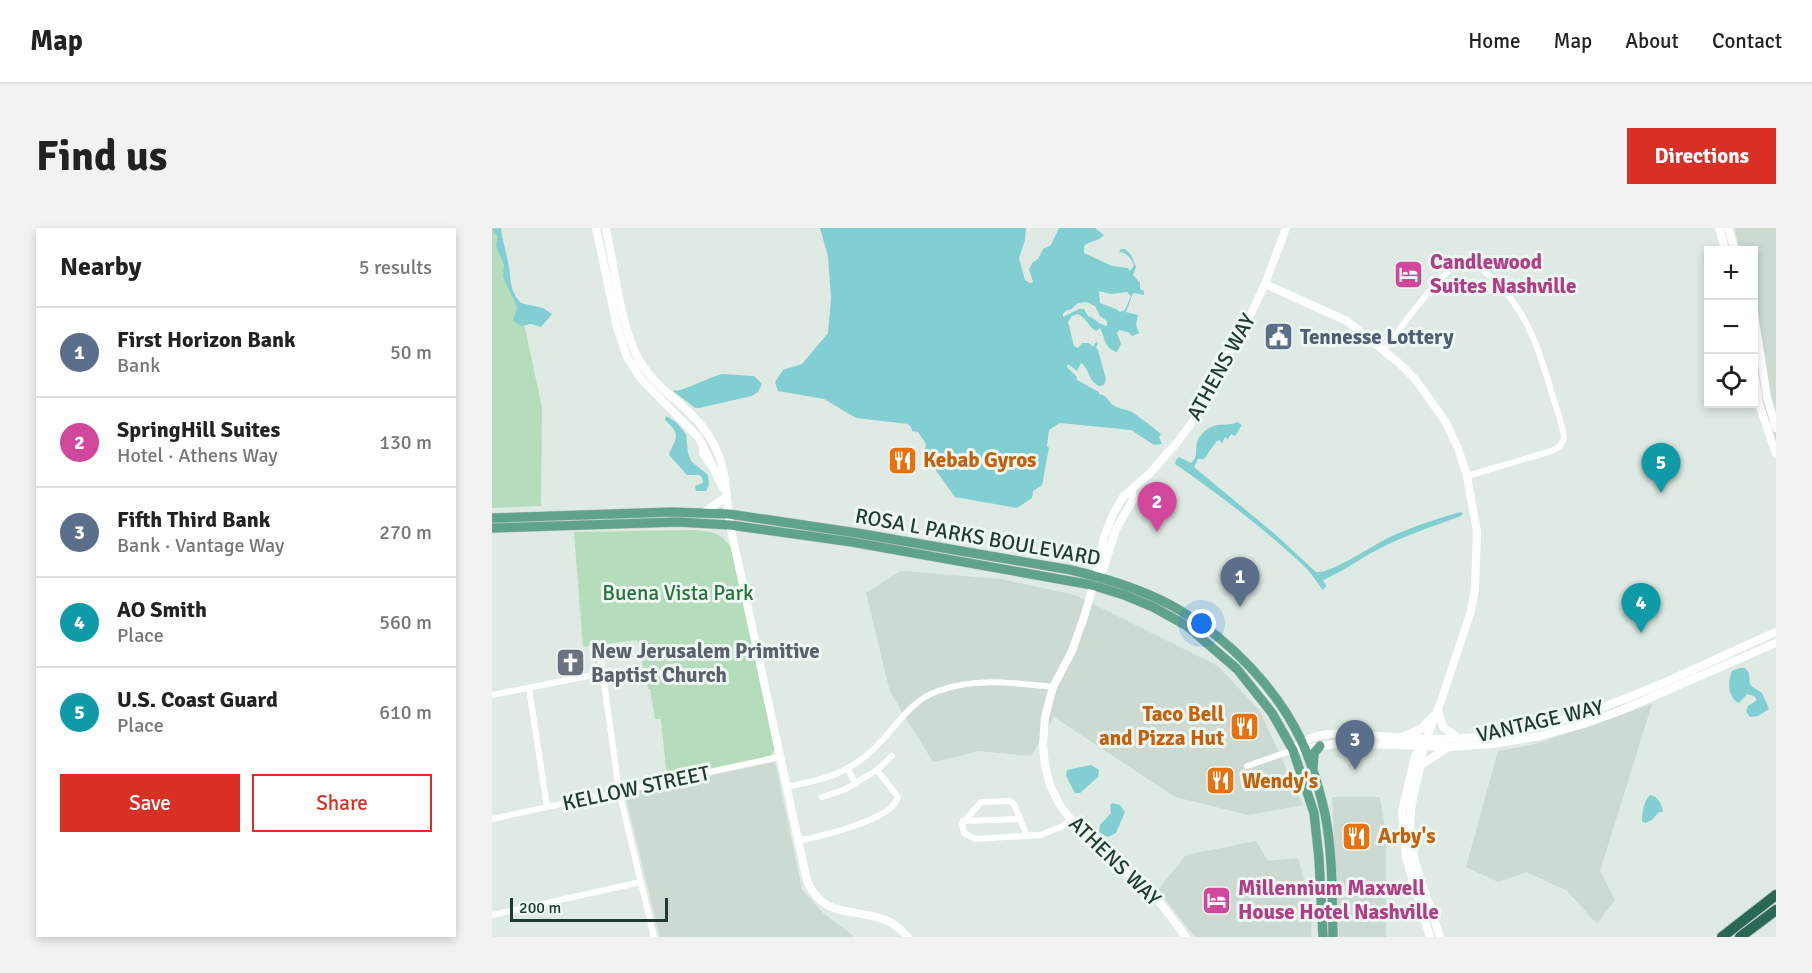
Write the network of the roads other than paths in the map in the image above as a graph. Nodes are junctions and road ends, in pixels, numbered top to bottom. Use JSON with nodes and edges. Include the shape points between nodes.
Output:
{"nodes":[{"id":1,"x":597,"y":228,"type":"edge"},
{"id":2,"x":606,"y":228,"type":"edge"},
{"id":3,"x":1286,"y":228,"type":"edge"},
{"id":4,"x":1719,"y":228,"type":"edge"},
{"id":5,"x":1728,"y":228,"type":"edge"},
{"id":6,"x":1724,"y":246,"type":"edge"},
{"id":7,"x":1734,"y":246,"type":"edge"},
{"id":8,"x":1265,"y":284,"type":"junction"},
{"id":9,"x":1758,"y":340,"type":"edge"},
{"id":10,"x":1384,"y":350,"type":"junction"},
{"id":11,"x":1758,"y":397,"type":"edge"},
{"id":12,"x":1776,"y":428,"type":"edge"},
{"id":13,"x":1776,"y":454,"type":"edge"},
{"id":14,"x":1467,"y":476,"type":"junction"},
{"id":15,"x":725,"y":495,"type":"junction"},
{"id":16,"x":703,"y":513,"type":"junction"},
{"id":17,"x":729,"y":514,"type":"junction"},
{"id":18,"x":492,"y":518,"type":"edge"},
{"id":19,"x":730,"y":525,"type":"junction"},
{"id":20,"x":492,"y":528,"type":"edge"},
{"id":21,"x":1094,"y":580,"type":"junction"},
{"id":22,"x":1776,"y":632,"type":"edge"},
{"id":23,"x":1776,"y":642,"type":"edge"},
{"id":24,"x":599,"y":646,"type":"dead end"},
{"id":25,"x":603,"y":673,"type":"junction"},
{"id":26,"x":1053,"y":687,"type":"junction"},
{"id":27,"x":529,"y":688,"type":"junction"},
{"id":28,"x":492,"y":695,"type":"edge"},
{"id":29,"x":1438,"y":710,"type":"junction"},
{"id":30,"x":1401,"y":738,"type":"junction"},
{"id":31,"x":1458,"y":738,"type":"junction"},
{"id":32,"x":1424,"y":743,"type":"junction"},
{"id":33,"x":1387,"y":745,"type":"junction"},
{"id":34,"x":1303,"y":746,"type":"junction"},
{"id":35,"x":1320,"y":746,"type":"junction"},
{"id":36,"x":1451,"y":747,"type":"junction"},
{"id":37,"x":1293,"y":750,"type":"junction"},
{"id":38,"x":892,"y":756,"type":"dead end"},
{"id":39,"x":779,"y":757,"type":"junction"},
{"id":40,"x":1417,"y":765,"type":"junction"},
{"id":41,"x":1247,"y":766,"type":"dead end"},
{"id":42,"x":847,"y":768,"type":"junction"},
{"id":43,"x":877,"y":770,"type":"junction"},
{"id":44,"x":1313,"y":776,"type":"junction"},
{"id":45,"x":856,"y":784,"type":"junction"},
{"id":46,"x":786,"y":787,"type":"junction"},
{"id":47,"x":620,"y":791,"type":"junction"},
{"id":48,"x":822,"y":797,"type":"dead end"},
{"id":49,"x":547,"y":807,"type":"junction"},
{"id":50,"x":1406,"y":812,"type":"junction"},
{"id":51,"x":492,"y":819,"type":"edge"},
{"id":52,"x":1020,"y":819,"type":"junction"},
{"id":53,"x":1070,"y":820,"type":"junction"},
{"id":54,"x":963,"y":821,"type":"junction"},
{"id":55,"x":1027,"y":836,"type":"junction"},
{"id":56,"x":797,"y":841,"type":"junction"},
{"id":57,"x":1319,"y":857,"type":"junction"},
{"id":58,"x":641,"y":882,"type":"junction"},
{"id":59,"x":1776,"y":895,"type":"edge"},
{"id":60,"x":1776,"y":910,"type":"edge"},
{"id":61,"x":1332,"y":912,"type":"junction"},
{"id":62,"x":492,"y":915,"type":"edge"},
{"id":63,"x":1438,"y":931,"type":"edge"},
{"id":64,"x":1429,"y":933,"type":"edge"},
{"id":65,"x":654,"y":937,"type":"edge"},
{"id":66,"x":908,"y":937,"type":"edge"},
{"id":67,"x":1186,"y":937,"type":"edge"},
{"id":68,"x":1323,"y":937,"type":"edge"},
{"id":69,"x":1334,"y":937,"type":"edge"},
{"id":70,"x":1722,"y":937,"type":"edge"},
{"id":71,"x":1740,"y":937,"type":"edge"}],
"edges":[{"from":1,"to":15,"type":"street","via":[[627,357],[641,379],[702,442]]},
{"from":2,"to":15,"type":"street","via":[[636,353],[651,377],[713,441],[724,467]]},
{"from":3,"to":8,"type":"street","name":"ATHENS WAY"},
{"from":4,"to":6,"type":"street"},
{"from":5,"to":7,"type":"street"},
{"from":8,"to":10,"type":"street","via":[[1347,321]]},
{"from":8,"to":21,"type":"street","name":"ATHENS WAY","via":[[1209,399],[1179,440],[1124,497],[1108,523]]},
{"from":9,"to":12,"type":"street"},
{"from":10,"to":14,"type":"street","via":[[1415,379],[1445,421]]},
{"from":10,"to":14,"type":"street","via":[[1449,271],[1459,265],[1472,264],[1483,270],[1517,306],[1536,340],[1564,439],[1552,451]]},
{"from":11,"to":13,"type":"street"},
{"from":14,"to":29,"type":"street","via":[[1477,532],[1475,588]]},
{"from":15,"to":16,"type":"street"},
{"from":15,"to":17,"type":"street"},
{"from":16,"to":17,"type":"main road","name":"ROSA L PARKS BOULEVARD"},
{"from":16,"to":18,"type":"main road","name":"ROSA L PARKS BOULEVARD"},
{"from":17,"to":19,"type":"street"},
{"from":17,"to":21,"type":"main road","name":"ROSA L PARKS BOULEVARD","via":[[857,533]]},
{"from":19,"to":20,"type":"main road","name":"ROSA L PARKS BOULEVARD","via":[[678,522]]},
{"from":19,"to":21,"type":"main road","name":"ROSA L PARKS BOULEVARD"},
{"from":19,"to":39,"type":"street"},
{"from":21,"to":26,"type":"street","name":"ATHENS WAY","via":[[1072,651]]},
{"from":21,"to":34,"type":"main road","name":"ROSA L PARKS BOULEVARD","via":[[1136,590],[1176,609],[1213,634],[1266,687]]},
{"from":21,"to":37,"type":"main road","name":"ROSA L PARKS BOULEVARD","via":[[1153,607],[1207,641],[1256,692]]},
{"from":22,"to":31,"type":"street","name":"VANTAGE WAY","via":[[1609,706],[1517,730]]},
{"from":23,"to":36,"type":"street","name":"VANTAGE WAY","via":[[1593,721],[1527,738]]},
{"from":24,"to":25,"type":"street"},
{"from":25,"to":27,"type":"street"},
{"from":25,"to":47,"type":"street"},
{"from":26,"to":42,"type":"street","via":[[995,681],[937,691],[914,705],[867,755]]},
{"from":26,"to":53,"type":"street","name":"ATHENS WAY","via":[[1043,731],[1044,757],[1050,784]]},
{"from":27,"to":28,"type":"street"},
{"from":27,"to":49,"type":"street"},
{"from":29,"to":30,"type":"street","via":[[1421,729]]},
{"from":29,"to":31,"type":"street","via":[[1443,727]]},
{"from":29,"to":32,"type":"street"},
{"from":30,"to":32,"type":"street","name":"VANTAGE WAY"},
{"from":30,"to":34,"type":"street","name":"VANTAGE WAY","via":[[1333,734]]},
{"from":31,"to":32,"type":"street","name":"VANTAGE WAY"},
{"from":32,"to":33,"type":"street","name":"VANTAGE WAY"},
{"from":32,"to":36,"type":"street","name":"VANTAGE WAY"},
{"from":32,"to":40,"type":"street","via":[[1415,756]]},
{"from":33,"to":35,"type":"street","name":"VANTAGE WAY"},
{"from":33,"to":40,"type":"street","via":[[1403,750]]},
{"from":34,"to":35,"type":"street","name":"VANTAGE WAY"},
{"from":34,"to":37,"type":"street"},
{"from":34,"to":44,"type":"main road","name":"ROSA L PARKS BOULEVARD"},
{"from":35,"to":44,"type":"main road","via":[[1313,754]]},
{"from":36,"to":40,"type":"street"},
{"from":37,"to":41,"type":"street"},
{"from":37,"to":57,"type":"main road","name":"ROSA L PARKS BOULEVARD","via":[[1314,813]]},
{"from":38,"to":43,"type":"street"},
{"from":39,"to":46,"type":"street"},
{"from":39,"to":47,"type":"street","name":"KELLOW STREET"},
{"from":40,"to":50,"type":"street"},
{"from":42,"to":45,"type":"street"},
{"from":42,"to":46,"type":"street","via":[[836,775]]},
{"from":43,"to":45,"type":"street"},
{"from":43,"to":56,"type":"street","via":[[898,797],[895,803],[852,827]]},
{"from":44,"to":61,"type":"main road","name":"ROSA L PARKS BOULEVARD","via":[[1325,817]]},
{"from":45,"to":48,"type":"street"},
{"from":46,"to":56,"type":"street"},
{"from":47,"to":49,"type":"street","name":"KELLOW STREET"},
{"from":47,"to":58,"type":"street"},
{"from":49,"to":51,"type":"street","name":"KELLOW STREET"},
{"from":50,"to":63,"type":"street","via":[[1414,856]]},
{"from":50,"to":64,"type":"street","via":[[1406,858]]},
{"from":52,"to":54,"type":"street"},
{"from":52,"to":54,"type":"street","via":[[1010,801],[981,802]]},
{"from":52,"to":55,"type":"street"},
{"from":53,"to":55,"type":"street","via":[[1052,832]]},
{"from":53,"to":67,"type":"street","name":"ATHENS WAY","via":[[1161,904]]},
{"from":54,"to":55,"type":"street","via":[[964,833],[975,839]]},
{"from":56,"to":66,"type":"street","via":[[807,881],[820,902],[832,909],[893,923]]},
{"from":57,"to":61,"type":"main road","via":[[1327,905]]},
{"from":57,"to":68,"type":"main road","name":"ROSA L PARKS BOULEVARD"},
{"from":58,"to":62,"type":"street"},
{"from":58,"to":65,"type":"street"},
{"from":59,"to":70,"type":"highway"},
{"from":60,"to":71,"type":"highway"},
{"from":61,"to":69,"type":"main road","name":"ROSA L PARKS BOULEVARD"},
{"from":63,"to":64,"type":"street"}]}
